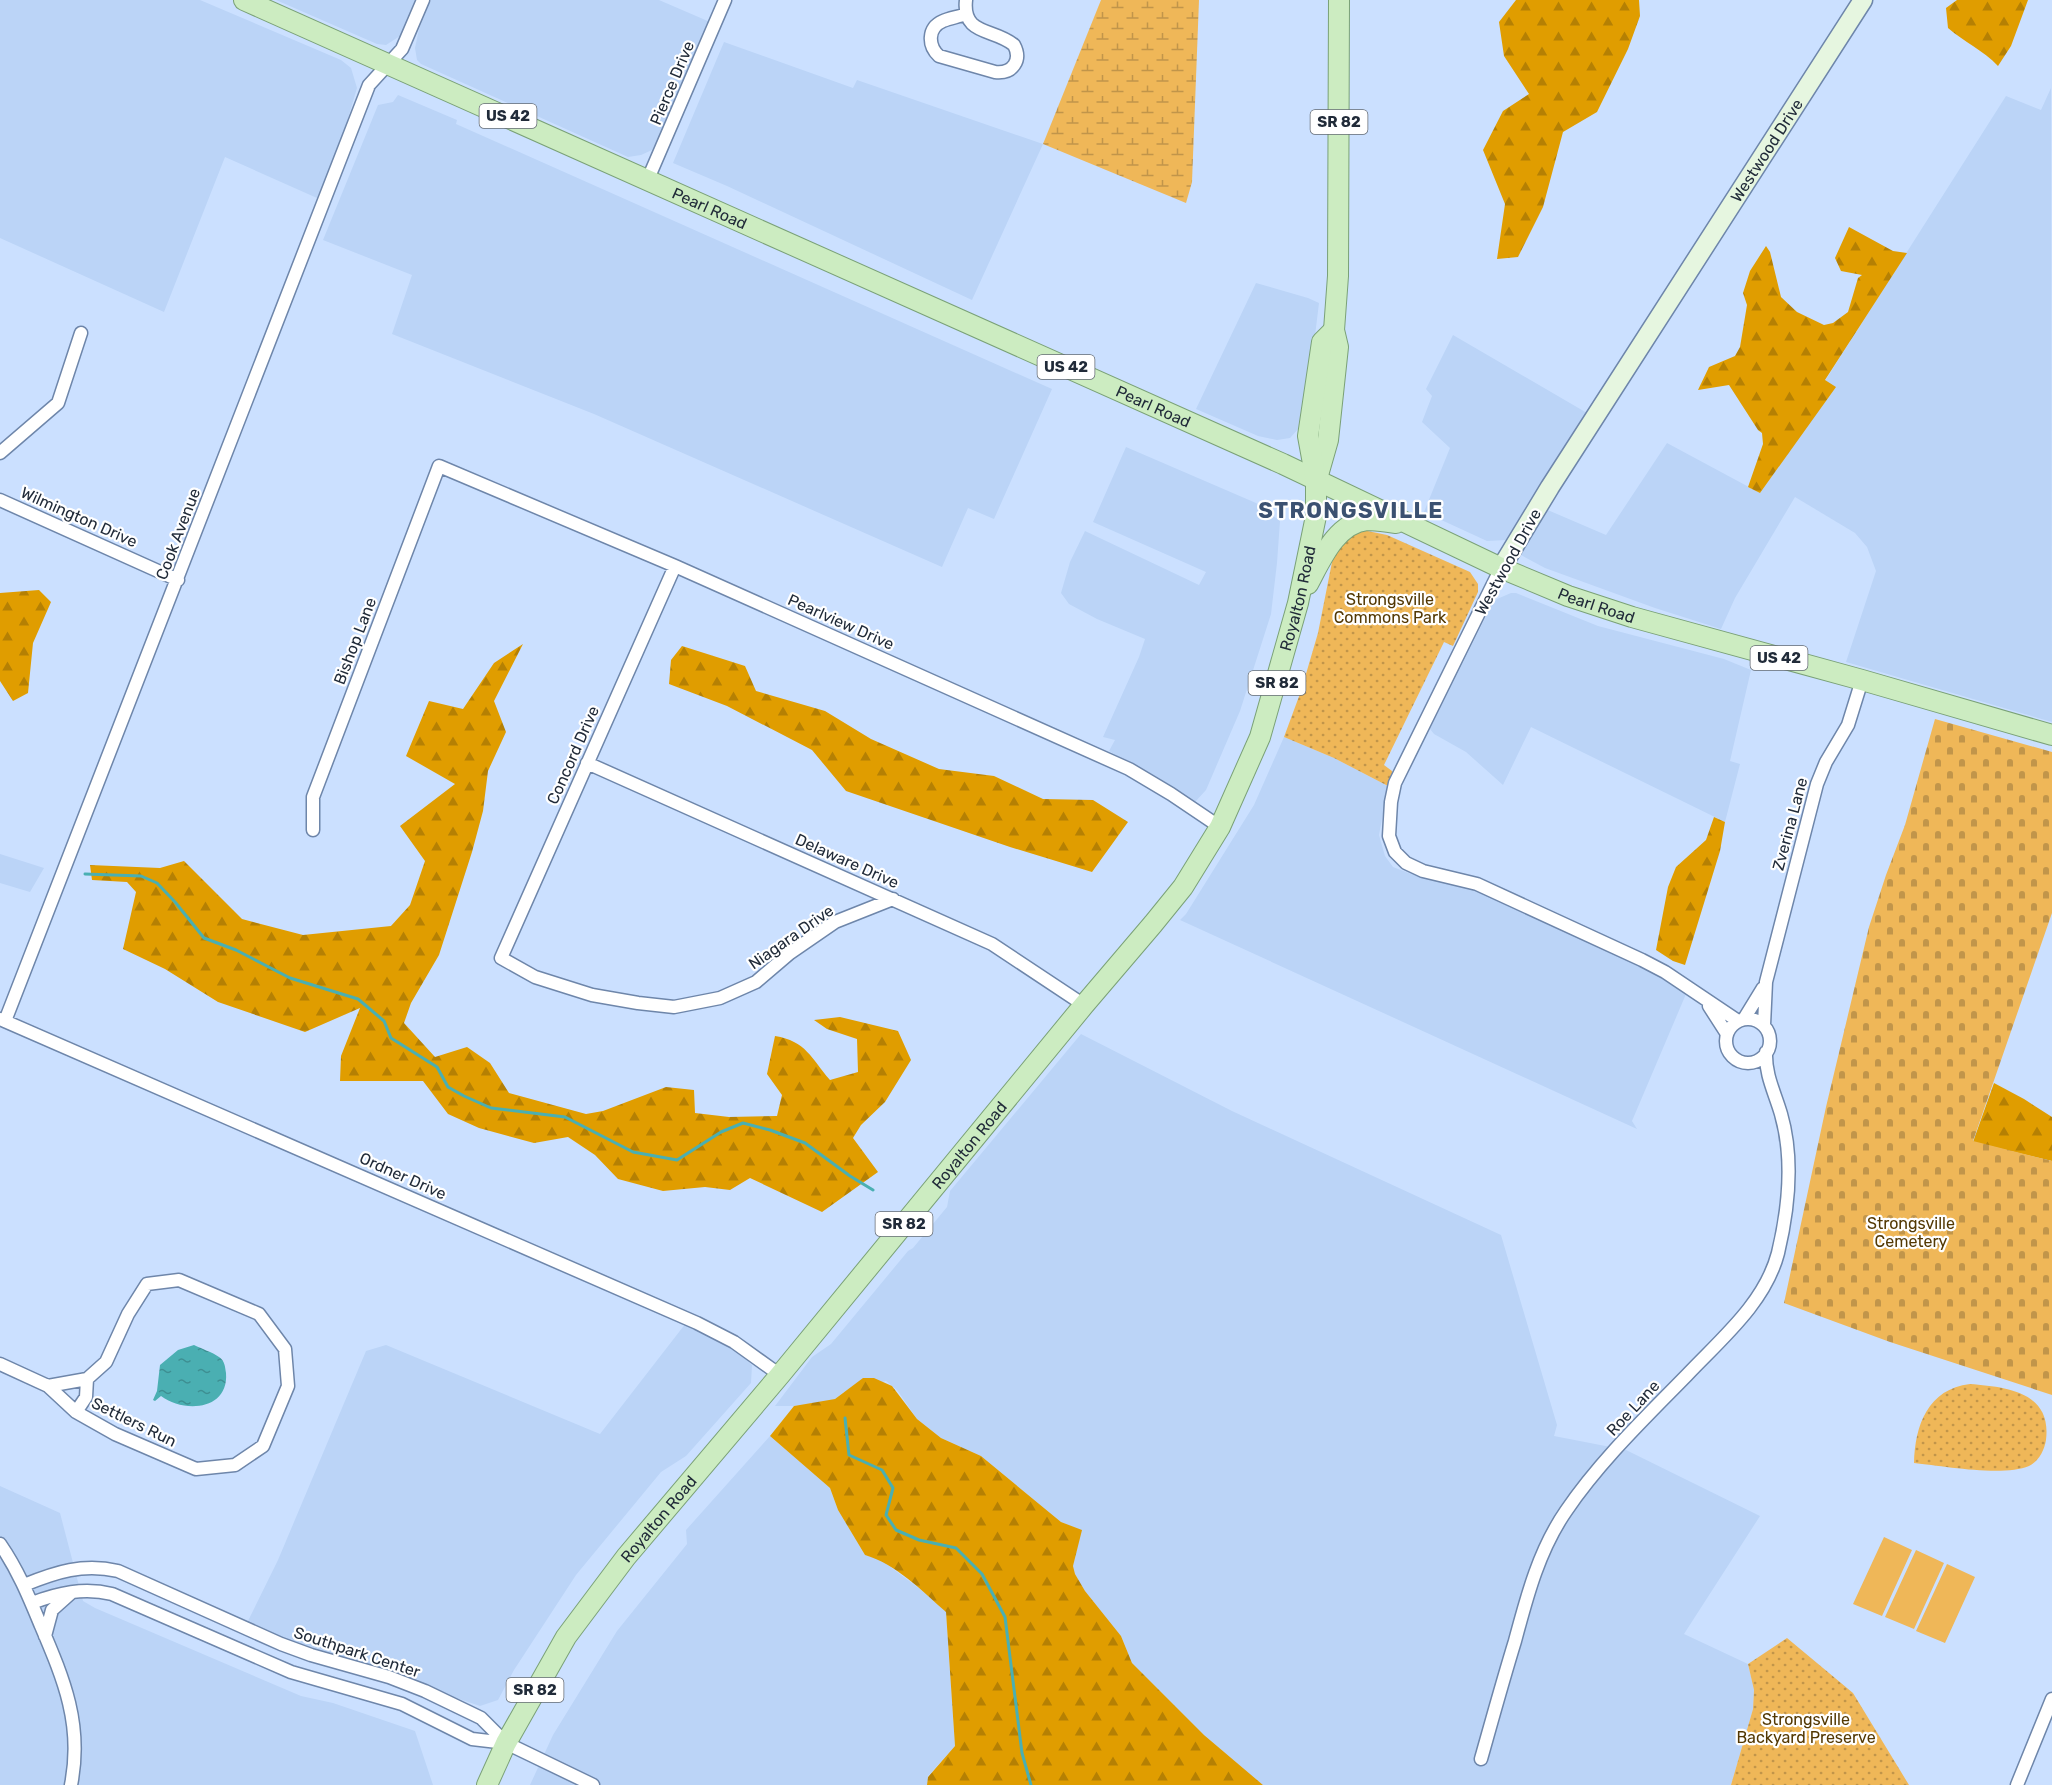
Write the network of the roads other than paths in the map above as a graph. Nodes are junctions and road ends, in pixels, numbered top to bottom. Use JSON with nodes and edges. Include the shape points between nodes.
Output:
{"nodes":[{"id":1,"x":244,"y":0,"type":"edge"},
{"id":2,"x":423,"y":0,"type":"edge"},
{"id":3,"x":725,"y":0,"type":"edge"},
{"id":4,"x":966,"y":0,"type":"edge"},
{"id":5,"x":1339,"y":0,"type":"edge"},
{"id":6,"x":1863,"y":0,"type":"edge"},
{"id":7,"x":966,"y":14,"type":"junction"},
{"id":8,"x":389,"y":64,"type":"junction"},
{"id":9,"x":648,"y":179,"type":"junction"},
{"id":10,"x":81,"y":333,"type":"dead end"},
{"id":11,"x":0,"y":453,"type":"edge"},
{"id":12,"x":439,"y":466,"type":"joint"},
{"id":13,"x":1316,"y":480,"type":"junction"},
{"id":14,"x":0,"y":500,"type":"edge"},
{"id":15,"x":1410,"y":524,"type":"junction"},
{"id":16,"x":675,"y":566,"type":"junction"},
{"id":17,"x":1501,"y":568,"type":"junction"},
{"id":18,"x":178,"y":580,"type":"junction"},
{"id":19,"x":1298,"y":603,"type":"junction"},
{"id":20,"x":1862,"y":680,"type":"junction"},
{"id":21,"x":2052,"y":735,"type":"edge"},
{"id":22,"x":587,"y":763,"type":"junction"},
{"id":23,"x":1220,"y":827,"type":"junction"},
{"id":24,"x":313,"y":830,"type":"dead end"},
{"id":25,"x":893,"y":899,"type":"junction"},
{"id":26,"x":501,"y":958,"type":"joint"},
{"id":27,"x":1766,"y":982,"type":"junction"},
{"id":28,"x":1705,"y":1000,"type":"junction"},
{"id":29,"x":1083,"y":1005,"type":"junction"},
{"id":30,"x":3,"y":1020,"type":"edge"},
{"id":31,"x":1741,"y":1020,"type":"junction"},
{"id":32,"x":1764,"y":1025,"type":"junction"},
{"id":33,"x":1727,"y":1034,"type":"junction"},
{"id":34,"x":1766,"y":1053,"type":"junction"},
{"id":35,"x":1743,"y":1062,"type":"junction"},
{"id":36,"x":1771,"y":1087,"type":"junction"},
{"id":37,"x":0,"y":1364,"type":"edge"},
{"id":38,"x":780,"y":1375,"type":"junction"},
{"id":39,"x":87,"y":1379,"type":"junction"},
{"id":40,"x":48,"y":1386,"type":"junction"},
{"id":41,"x":76,"y":1412,"type":"junction"},
{"id":42,"x":0,"y":1544,"type":"edge"},
{"id":43,"x":24,"y":1585,"type":"junction"},
{"id":44,"x":72,"y":1592,"type":"junction"},
{"id":45,"x":32,"y":1603,"type":"junction"},
{"id":46,"x":45,"y":1636,"type":"junction"},
{"id":47,"x":2052,"y":1699,"type":"edge"},
{"id":48,"x":506,"y":1743,"type":"junction"},
{"id":49,"x":1481,"y":1759,"type":"dead end"},
{"id":50,"x":71,"y":1785,"type":"edge"},
{"id":51,"x":488,"y":1785,"type":"edge"},
{"id":52,"x":593,"y":1785,"type":"edge"},
{"id":53,"x":2017,"y":1785,"type":"edge"}],
"edges":[{"from":1,"to":8,"type":"main road","name":"Pearl Road","number":"US 42"},
{"from":2,"to":8,"type":"street","name":"Cook Avenue","via":[[402,49]]},
{"from":3,"to":9,"type":"street","name":"Pierce Drive"},
{"from":4,"to":7,"type":"street"},
{"from":5,"to":13,"type":"main road","name":"Royalton Road","number":"SR 82","via":[[1338,276],[1334,330],[1322,342],[1308,436]]},
{"from":6,"to":17,"type":"street","name":"Westwood Drive"},
{"from":7,"to":7,"type":"street","via":[[979,29],[1014,45],[1017,55],[1011,69],[995,72],[939,56],[934,51],[931,36],[936,25]]},
{"from":8,"to":9,"type":"main road","name":"Pearl Road","number":"US 42"},
{"from":8,"to":18,"type":"street","name":"Cook Avenue","via":[[369,85]]},
{"from":9,"to":13,"type":"main road","name":"Pearl Road","number":"US 42"},
{"from":10,"to":11,"type":"street","via":[[58,403]]},
{"from":12,"to":16,"type":"street","name":"Pearlview Drive"},
{"from":12,"to":24,"type":"street","name":"Bishop Lane","via":[[313,797]]},
{"from":13,"to":15,"type":"main road","name":"Pearl Road","number":"US 42"},
{"from":13,"to":19,"type":"main road","name":"Royalton Road","number":"SR 82","via":[[1316,516]]},
{"from":14,"to":18,"type":"street","name":"Wilmington Drive"},
{"from":15,"to":17,"type":"main road","name":"Pearl Road","number":"US 42"},
{"from":15,"to":19,"type":"main road","via":[[1366,520],[1341,531]]},
{"from":16,"to":22,"type":"street","name":"Concord Drive"},
{"from":16,"to":23,"type":"street","name":"Pearlview Drive","via":[[1129,769]]},
{"from":17,"to":20,"type":"main road","name":"Pearl Road","number":"US 42","via":[[1632,617]]},
{"from":17,"to":28,"type":"street","name":"Westwood Drive","via":[[1395,783],[1389,822],[1391,845],[1415,869],[1477,884],[1659,968]]},
{"from":18,"to":30,"type":"street","name":"Cook Avenue"},
{"from":19,"to":23,"type":"main road","name":"Royalton Road","number":"SR 82","via":[[1260,737]]},
{"from":20,"to":21,"type":"main road","name":"Pearl Road","number":"US 42"},
{"from":20,"to":27,"type":"street","name":"Zverina Lane","via":[[1848,725],[1817,784]]},
{"from":22,"to":25,"type":"street","name":"Delaware Drive"},
{"from":22,"to":26,"type":"street","name":"Concord Drive"},
{"from":23,"to":29,"type":"main road","name":"Royalton Road","number":"SR 82","via":[[1183,886]]},
{"from":25,"to":26,"type":"street","name":"Niagara Drive","via":[[835,922],[756,982],[720,998],[674,1007],[592,995],[535,977]]},
{"from":25,"to":29,"type":"street","name":"Delaware Drive","via":[[992,944]]},
{"from":27,"to":31,"type":"street","name":"Zverina Lane"},
{"from":27,"to":32,"type":"street","name":"Zverina Lane"},
{"from":28,"to":31,"type":"street","name":"Westwood Drive"},
{"from":28,"to":33,"type":"street","name":"Westwood Drive"},
{"from":29,"to":38,"type":"main road","name":"Royalton Road","number":"SR 82"},
{"from":30,"to":38,"type":"street","name":"Ordner Drive","via":[[697,1323],[734,1342]]},
{"from":31,"to":32,"type":"street"},
{"from":31,"to":33,"type":"street"},
{"from":32,"to":34,"type":"street","via":[[1769,1037]]},
{"from":33,"to":35,"type":"street","via":[[1728,1049]]},
{"from":34,"to":35,"type":"street","via":[[1758,1060]]},
{"from":34,"to":36,"type":"street","name":"Roe Lane"},
{"from":35,"to":36,"type":"street","name":"Roe Lane"},
{"from":36,"to":49,"type":"street","name":"Roe Lane","via":[[1781,1114],[1789,1160],[1786,1211],[1771,1272],[1739,1321],[1634,1429],[1565,1512],[1532,1579]]},
{"from":37,"to":40,"type":"street","name":"Settlers Run"},
{"from":38,"to":48,"type":"main road","name":"Royalton Road","number":"SR 82","via":[[626,1557],[566,1637]]},
{"from":39,"to":40,"type":"street"},
{"from":39,"to":41,"type":"street","via":[[86,1397]]},
{"from":39,"to":41,"type":"street","name":"Settlers Run","via":[[106,1362],[147,1284],[179,1280],[259,1314],[285,1349],[288,1386],[263,1446],[235,1465],[196,1469],[115,1434]]},
{"from":40,"to":41,"type":"street","name":"Settlers Run"},
{"from":42,"to":43,"type":"street"},
{"from":43,"to":45,"type":"street"},
{"from":43,"to":48,"type":"street","name":"Southpark Center","via":[[71,1569],[118,1571],[281,1644],[425,1691],[481,1718]]},
{"from":44,"to":45,"type":"street"},
{"from":44,"to":46,"type":"street","via":[[52,1610]]},
{"from":44,"to":48,"type":"street","via":[[99,1591],[117,1596],[291,1672],[402,1704],[472,1739]]},
{"from":45,"to":46,"type":"street"},
{"from":46,"to":50,"type":"street","via":[[72,1713],[75,1747]]},
{"from":47,"to":53,"type":"street"},
{"from":48,"to":51,"type":"main road","name":"Royalton Road","number":"SR 82"},
{"from":48,"to":52,"type":"street"}]}
